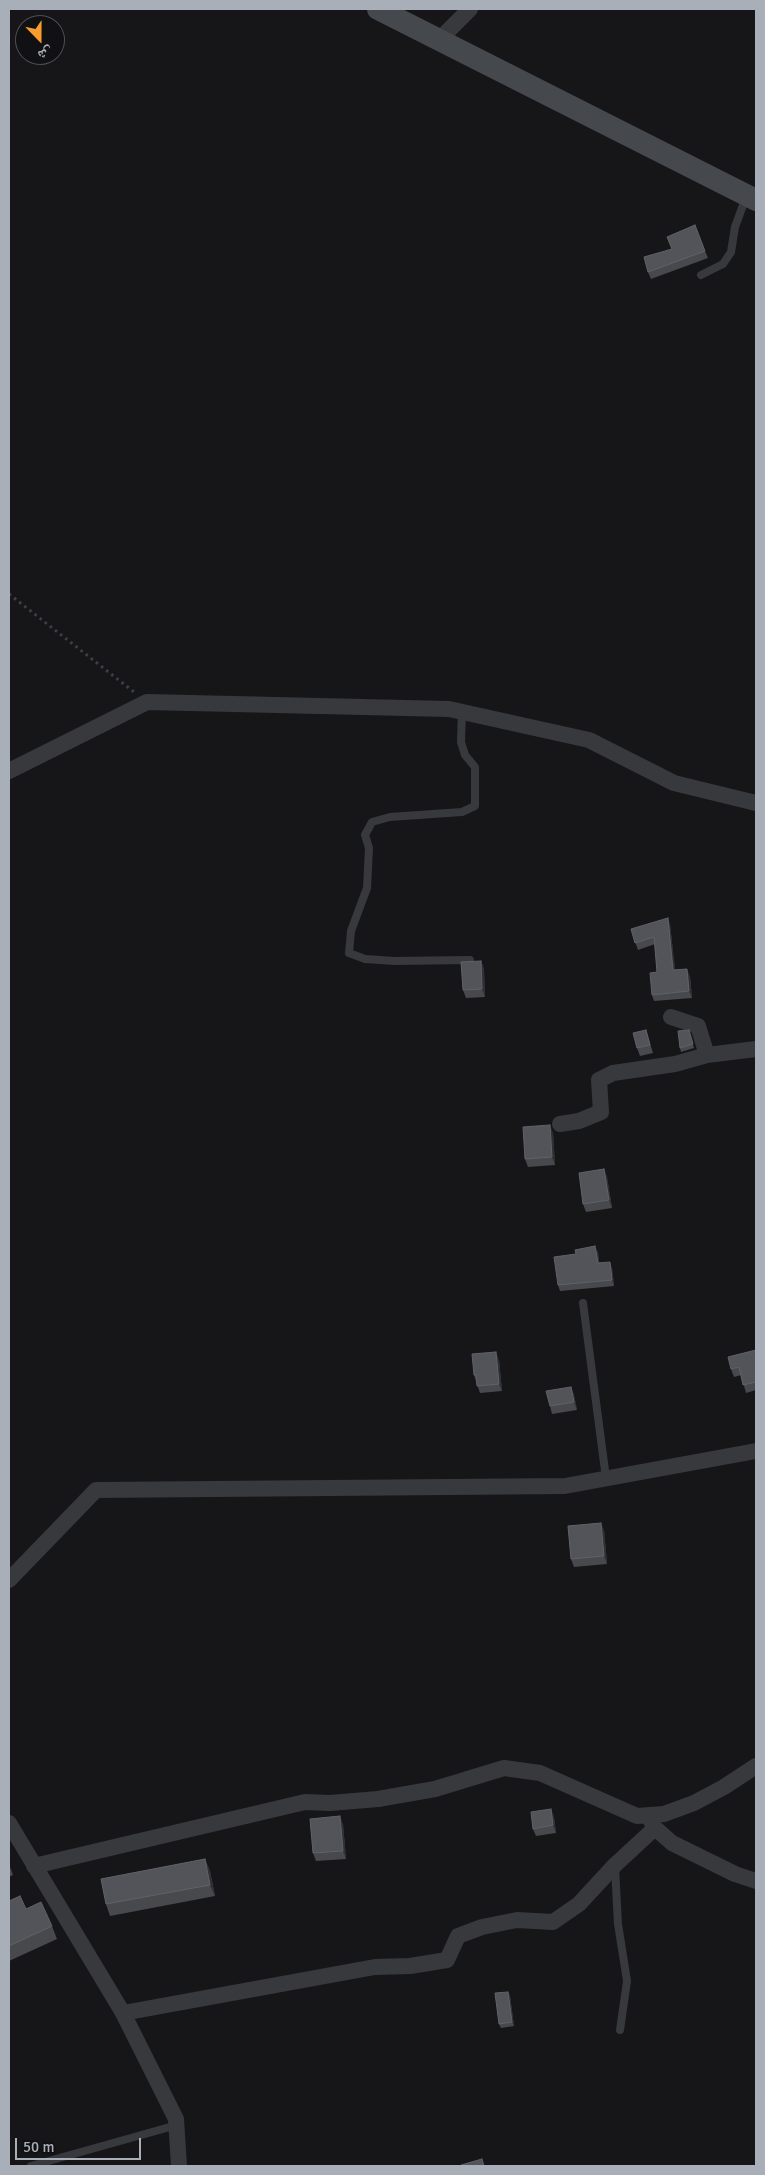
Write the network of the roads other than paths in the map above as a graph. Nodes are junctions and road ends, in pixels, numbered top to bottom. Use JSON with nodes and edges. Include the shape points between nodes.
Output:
{"nodes":[{"id":1,"x":378,"y":9,"type":"edge"},
{"id":2,"x":470,"y":9,"type":"edge"},
{"id":3,"x":439,"y":40,"type":"junction"},
{"id":4,"x":752,"y":198,"type":"edge"},
{"id":5,"x":701,"y":275,"type":"dead end"},
{"id":6,"x":462,"y":712,"type":"junction"},
{"id":7,"x":9,"y":771,"type":"edge"},
{"id":8,"x":756,"y":803,"type":"edge"},
{"id":9,"x":470,"y":960,"type":"edge"},
{"id":10,"x":671,"y":1017,"type":"dead end"},
{"id":11,"x":756,"y":1049,"type":"edge"},
{"id":12,"x":707,"y":1055,"type":"junction"},
{"id":13,"x":560,"y":1124,"type":"dead end"},
{"id":14,"x":583,"y":1303,"type":"dead end"},
{"id":15,"x":756,"y":1452,"type":"edge"},
{"id":16,"x":606,"y":1478,"type":"junction"},
{"id":17,"x":9,"y":1580,"type":"edge"},
{"id":18,"x":756,"y":1766,"type":"edge"},
{"id":19,"x":651,"y":1822,"type":"junction"},
{"id":20,"x":9,"y":1823,"type":"edge"},
{"id":21,"x":614,"y":1865,"type":"junction"},
{"id":22,"x":34,"y":1866,"type":"junction"},
{"id":23,"x":756,"y":1881,"type":"edge"},
{"id":24,"x":123,"y":2013,"type":"junction"},
{"id":25,"x":620,"y":2030,"type":"dead end"},
{"id":26,"x":177,"y":2125,"type":"junction"},
{"id":27,"x":31,"y":2166,"type":"edge"},
{"id":28,"x":179,"y":2166,"type":"edge"}],
"edges":[{"from":1,"to":3,"type":"street"},
{"from":2,"to":3,"type":"street"},
{"from":3,"to":4,"type":"street"},
{"from":4,"to":5,"type":"lane","via":[[736,227],[731,252],[723,264]]},
{"from":6,"to":7,"type":"street","via":[[449,709],[147,702]]},
{"from":6,"to":8,"type":"street","via":[[589,740],[674,783]]},
{"from":6,"to":9,"type":"lane","via":[[465,755],[475,767],[474,806],[462,812],[390,817],[372,822],[365,835],[369,848],[367,888],[351,931],[349,953],[365,959],[394,961]]},
{"from":10,"to":12,"type":"street","via":[[698,1026]]},
{"from":11,"to":12,"type":"street"},
{"from":12,"to":13,"type":"street","via":[[675,1064],[613,1073],[599,1080],[601,1112]]},
{"from":14,"to":16,"type":"lane"},
{"from":15,"to":16,"type":"street"},
{"from":16,"to":17,"type":"street","via":[[565,1486],[96,1490]]},
{"from":18,"to":19,"type":"street","via":[[724,1787]]},
{"from":19,"to":21,"type":"street"},
{"from":19,"to":22,"type":"street","via":[[540,1773],[504,1768],[435,1789],[330,1803],[305,1802]]},
{"from":19,"to":23,"type":"street","via":[[672,1843]]},
{"from":20,"to":22,"type":"street"},
{"from":21,"to":24,"type":"street","via":[[579,1904],[553,1922],[517,1920],[482,1927],[458,1936],[447,1960],[375,1967]]},
{"from":21,"to":25,"type":"lane","via":[[618,1924],[627,1981]]},
{"from":22,"to":24,"type":"street"},
{"from":24,"to":26,"type":"street"},
{"from":26,"to":27,"type":"lane"},
{"from":26,"to":28,"type":"street"}]}
